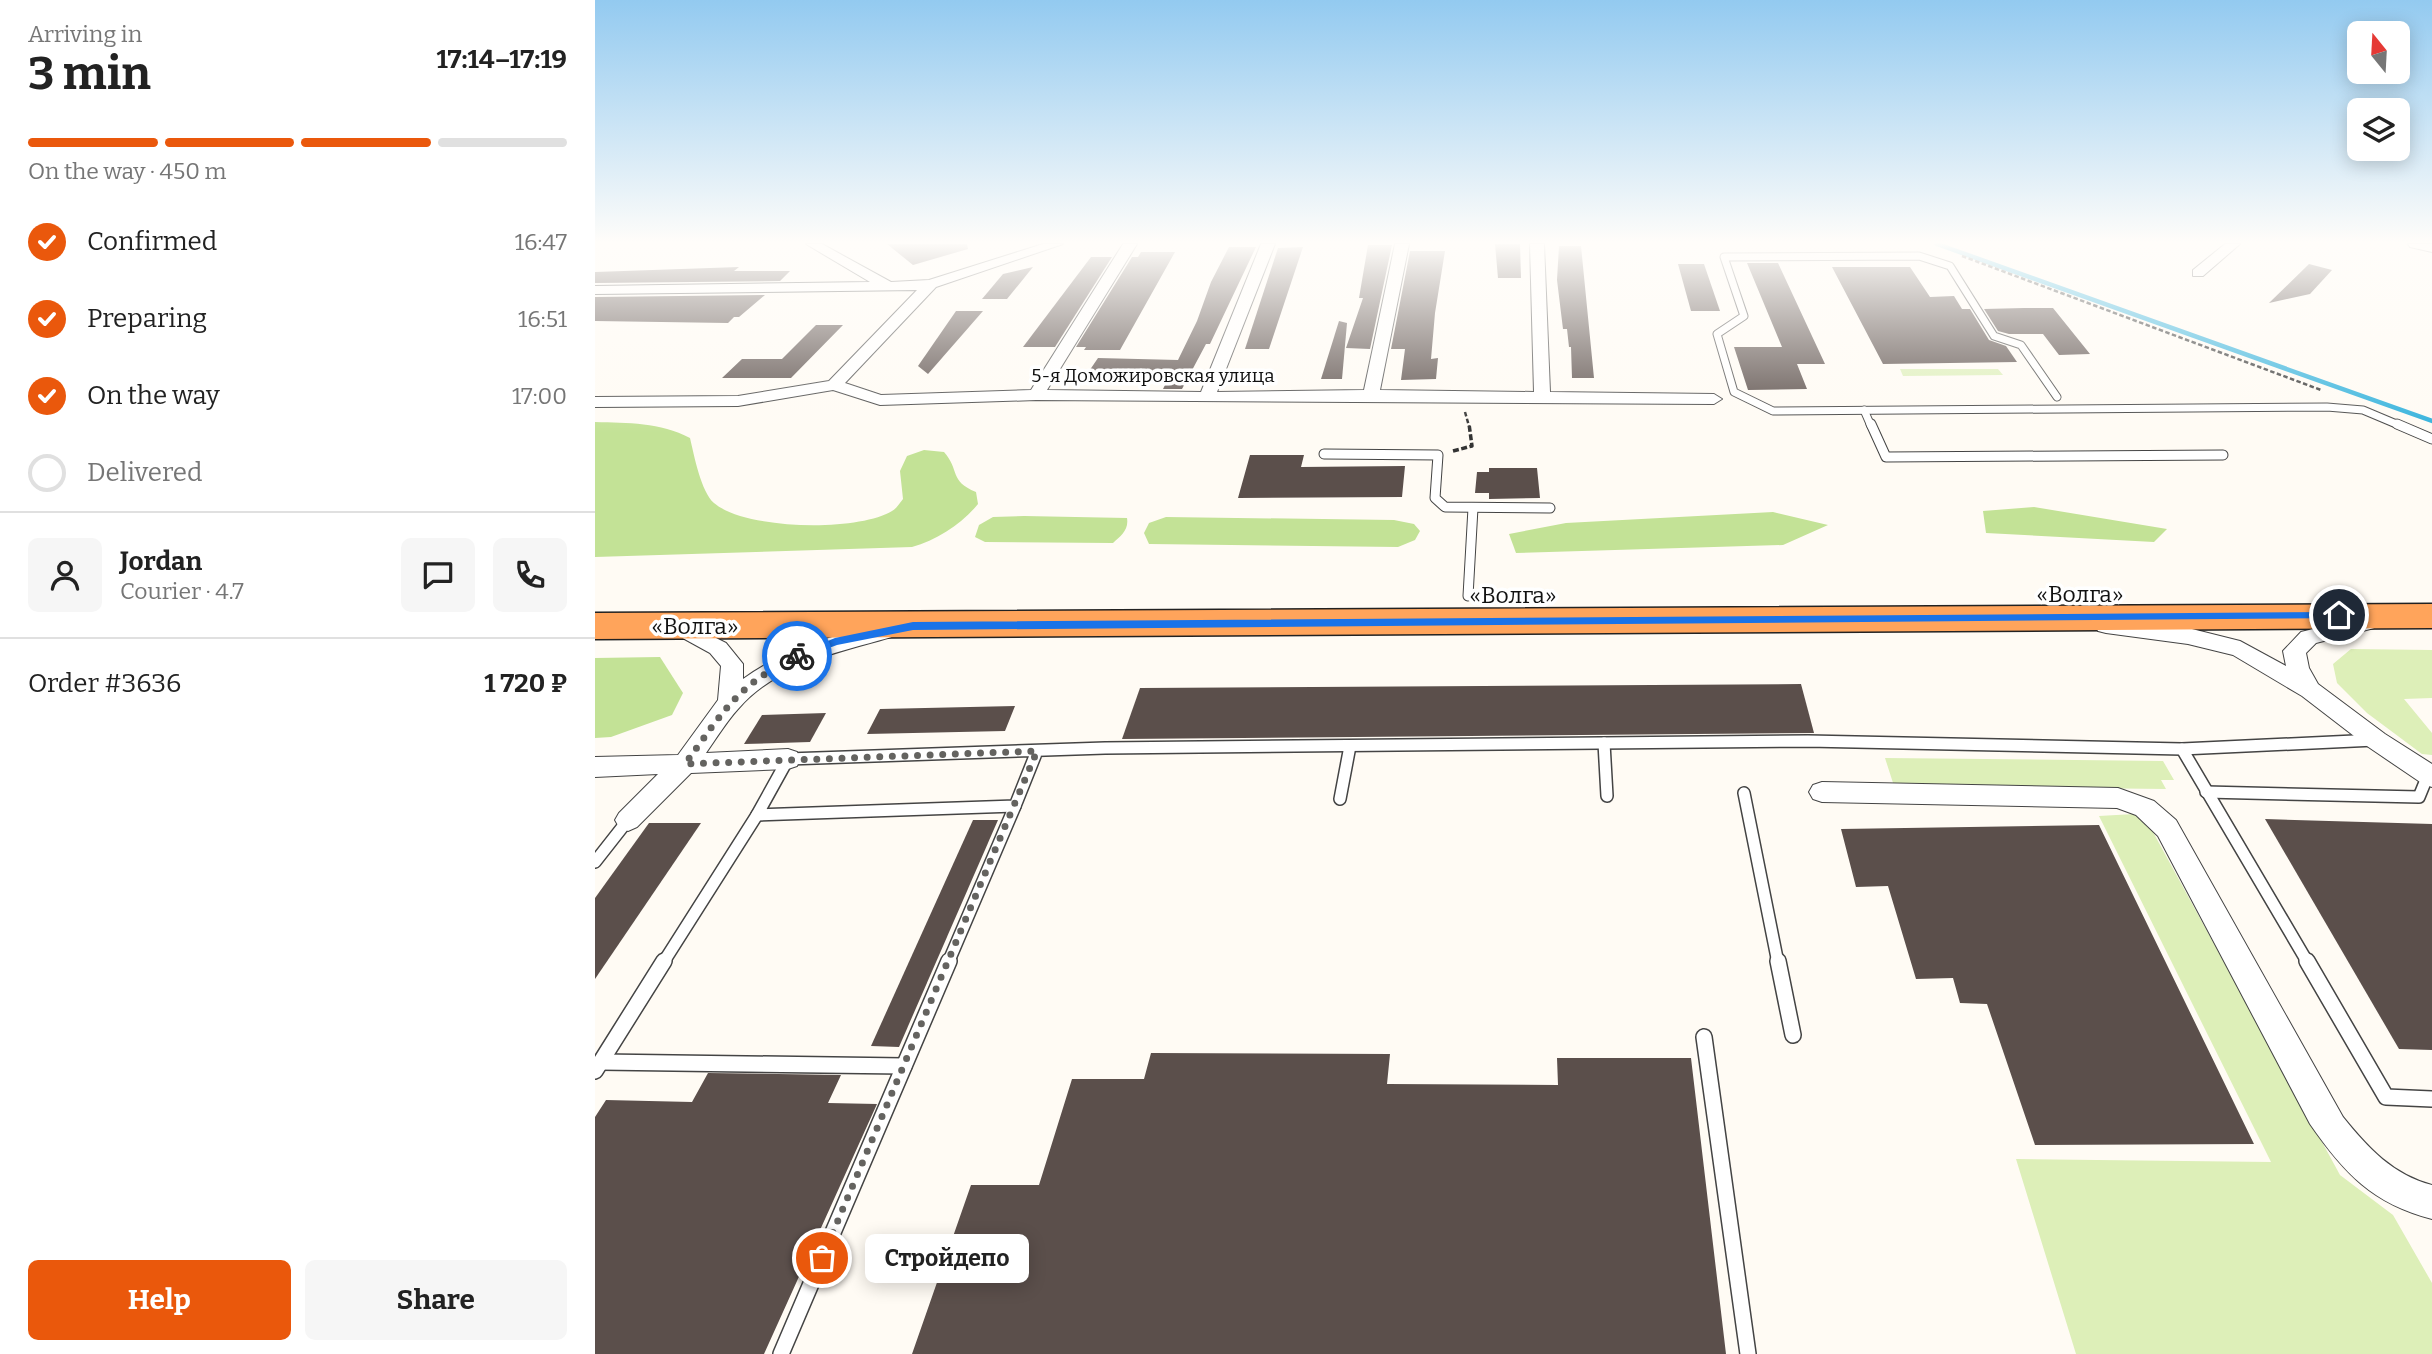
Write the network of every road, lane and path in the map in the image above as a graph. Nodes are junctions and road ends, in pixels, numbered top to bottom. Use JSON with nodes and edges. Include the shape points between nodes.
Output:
{"nodes":[{"id":1,"x":909,"y":307,"type":"edge"},
{"id":2,"x":1091,"y":307,"type":"edge"},
{"id":3,"x":1243,"y":307,"type":"edge"},
{"id":4,"x":1389,"y":307,"type":"edge"},
{"id":5,"x":1539,"y":307,"type":"edge"},
{"id":6,"x":1741,"y":307,"type":"edge"},
{"id":7,"x":1976,"y":307,"type":"edge"},
{"id":8,"x":2102,"y":307,"type":"edge"},
{"id":9,"x":834,"y":385,"type":"junction"},
{"id":10,"x":1036,"y":395,"type":"junction"},
{"id":11,"x":1371,"y":395,"type":"junction"},
{"id":12,"x":1460,"y":396,"type":"junction"},
{"id":13,"x":1207,"y":397,"type":"junction"},
{"id":14,"x":2057,"y":397,"type":"dead end"},
{"id":15,"x":1542,"y":398,"type":"junction"},
{"id":16,"x":1714,"y":399,"type":"dead end"},
{"id":17,"x":595,"y":402,"type":"edge"},
{"id":18,"x":1864,"y":410,"type":"junction"},
{"id":19,"x":2363,"y":410,"type":"junction"},
{"id":20,"x":2432,"y":439,"type":"edge"},
{"id":21,"x":1324,"y":454,"type":"dead end"},
{"id":22,"x":1438,"y":455,"type":"junction"},
{"id":23,"x":2223,"y":455,"type":"dead end"},
{"id":24,"x":1473,"y":508,"type":"junction"},
{"id":25,"x":1550,"y":508,"type":"dead end"},
{"id":26,"x":2432,"y":593,"type":"edge"},
{"id":27,"x":1468,"y":596,"type":"junction"},
{"id":28,"x":595,"y":604,"type":"edge"},
{"id":29,"x":2397,"y":615,"type":"junction"},
{"id":30,"x":2432,"y":616,"type":"edge"},
{"id":31,"x":2035,"y":618,"type":"junction"},
{"id":32,"x":595,"y":626,"type":"edge"},
{"id":33,"x":678,"y":626,"type":"junction"},
{"id":34,"x":913,"y":626,"type":"junction"},
{"id":35,"x":2310,"y":690,"type":"junction"},
{"id":36,"x":730,"y":702,"type":"junction"},
{"id":37,"x":2376,"y":740,"type":"junction"},
{"id":38,"x":1604,"y":743,"type":"junction"},
{"id":39,"x":1350,"y":746,"type":"junction"},
{"id":40,"x":2182,"y":749,"type":"junction"},
{"id":41,"x":1037,"y":751,"type":"junction"},
{"id":42,"x":788,"y":760,"type":"junction"},
{"id":43,"x":685,"y":764,"type":"junction"},
{"id":44,"x":595,"y":767,"type":"edge"},
{"id":45,"x":2431,"y":775,"type":"edge"},
{"id":46,"x":1822,"y":792,"type":"dead end"},
{"id":47,"x":2206,"y":792,"type":"junction"},
{"id":48,"x":1744,"y":793,"type":"dead end"},
{"id":49,"x":1607,"y":796,"type":"dead end"},
{"id":50,"x":1340,"y":799,"type":"dead end"},
{"id":51,"x":1015,"y":806,"type":"junction"},
{"id":52,"x":757,"y":815,"type":"junction"},
{"id":53,"x":628,"y":820,"type":"joint"},
{"id":54,"x":595,"y":862,"type":"edge"},
{"id":55,"x":1793,"y":1035,"type":"dead end"},
{"id":56,"x":1704,"y":1037,"type":"dead end"},
{"id":57,"x":598,"y":1066,"type":"edge"},
{"id":58,"x":904,"y":1066,"type":"junction"},
{"id":59,"x":2432,"y":1099,"type":"edge"},
{"id":60,"x":2432,"y":1202,"type":"edge"},
{"id":61,"x":781,"y":1354,"type":"edge"},
{"id":62,"x":1748,"y":1354,"type":"edge"}],
"edges":[{"from":1,"to":9,"type":"street"},
{"from":2,"to":10,"type":"street"},
{"from":3,"to":13,"type":"street"},
{"from":4,"to":11,"type":"street"},
{"from":5,"to":15,"type":"street"},
{"from":6,"to":18,"type":"lane","via":[[1744,316],[1717,334],[1734,392],[1773,411]]},
{"from":7,"to":14,"type":"lane","via":[[1994,336],[2021,345]]},
{"from":8,"to":19,"type":"path","via":[[2292,377]]},
{"from":9,"to":10,"type":"street","name":"5-я Доможировская улица","via":[[880,400]]},
{"from":9,"to":17,"type":"street","name":"5-я Доможировская улица","via":[[738,401]]},
{"from":10,"to":13,"type":"street","name":"5-я Доможировская улица"},
{"from":11,"to":12,"type":"street","name":"5-я Доможировская улица"},
{"from":11,"to":13,"type":"street","name":"5-я Доможировская улица"},
{"from":12,"to":15,"type":"street","name":"5-я Доможировская улица"},
{"from":12,"to":22,"type":"path","via":[[1472,446]]},
{"from":15,"to":16,"type":"street","name":"5-я Доможировская улица"},
{"from":18,"to":19,"type":"lane"},
{"from":18,"to":23,"type":"lane","via":[[1886,457]]},
{"from":19,"to":20,"type":"lane"},
{"from":21,"to":22,"type":"lane"},
{"from":22,"to":24,"type":"lane","via":[[1438,504]]},
{"from":24,"to":25,"type":"lane"},
{"from":24,"to":27,"type":"lane"},
{"from":26,"to":27,"type":"highway","name":"«Волга»"},
{"from":27,"to":28,"type":"highway","name":"«Волга»"},
{"from":29,"to":30,"type":"highway","name":"«Волга»"},
{"from":29,"to":31,"type":"highway","name":"«Волга»"},
{"from":29,"to":35,"type":"street","via":[[2309,638],[2294,652]]},
{"from":31,"to":34,"type":"highway","name":"«Волга»"},
{"from":31,"to":35,"type":"street","via":[[2188,636],[2241,649]]},
{"from":32,"to":33,"type":"highway","name":"«Волга»"},
{"from":33,"to":34,"type":"highway","name":"«Волга»"},
{"from":33,"to":36,"type":"street","via":[[719,648],[732,664]]},
{"from":34,"to":36,"type":"street","via":[[835,642],[797,656],[768,671]]},
{"from":35,"to":37,"type":"street"},
{"from":36,"to":43,"type":"street"},
{"from":37,"to":40,"type":"lane"},
{"from":37,"to":45,"type":"street"},
{"from":38,"to":39,"type":"lane"},
{"from":38,"to":40,"type":"lane","via":[[1808,741]]},
{"from":38,"to":49,"type":"lane"},
{"from":39,"to":41,"type":"lane"},
{"from":39,"to":50,"type":"lane"},
{"from":40,"to":47,"type":"lane"},
{"from":41,"to":42,"type":"lane"},
{"from":41,"to":51,"type":"lane"},
{"from":42,"to":43,"type":"street"},
{"from":42,"to":52,"type":"lane"},
{"from":43,"to":44,"type":"street"},
{"from":43,"to":53,"type":"street"},
{"from":45,"to":47,"type":"lane","via":[[2419,797]]},
{"from":46,"to":60,"type":"street","via":[[2118,798],[2145,808],[2167,828],[2321,1113],[2347,1151],[2377,1180],[2413,1199]]},
{"from":47,"to":59,"type":"lane","via":[[2386,1097]]},
{"from":48,"to":55,"type":"lane"},
{"from":51,"to":52,"type":"lane"},
{"from":51,"to":58,"type":"lane"},
{"from":52,"to":57,"type":"lane"},
{"from":53,"to":54,"type":"lane"},
{"from":56,"to":62,"type":"lane"},
{"from":57,"to":58,"type":"lane"},
{"from":58,"to":61,"type":"lane"}]}
